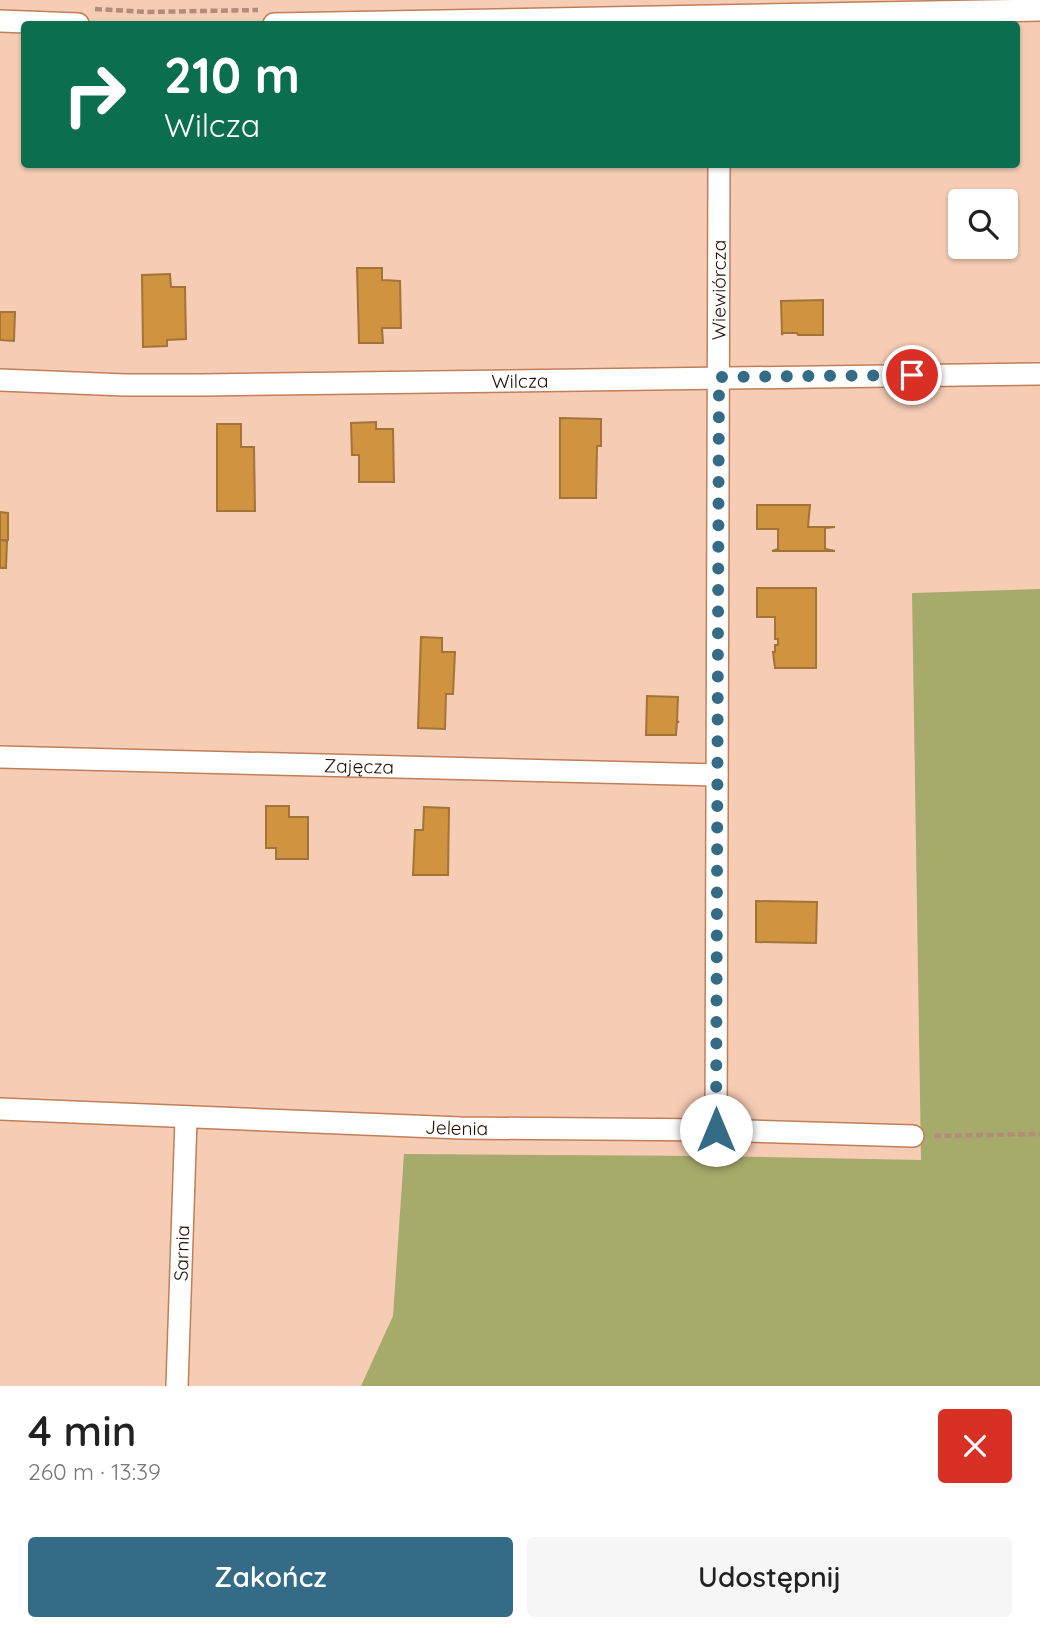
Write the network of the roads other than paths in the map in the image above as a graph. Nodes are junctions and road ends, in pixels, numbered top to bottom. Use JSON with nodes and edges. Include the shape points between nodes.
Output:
{"nodes":[{"id":1,"x":1040,"y":10,"type":"edge"},
{"id":2,"x":719,"y":13,"type":"edge"},
{"id":3,"x":0,"y":21,"type":"edge"},
{"id":4,"x":395,"y":21,"type":"edge"},
{"id":5,"x":21,"y":22,"type":"edge"},
{"id":6,"x":719,"y":168,"type":"edge"},
{"id":7,"x":1040,"y":374,"type":"edge"},
{"id":8,"x":719,"y":377,"type":"junction"},
{"id":9,"x":0,"y":380,"type":"edge"},
{"id":10,"x":0,"y":757,"type":"edge"},
{"id":11,"x":717,"y":775,"type":"junction"},
{"id":12,"x":0,"y":1109,"type":"edge"},
{"id":13,"x":186,"y":1119,"type":"junction"},
{"id":14,"x":716,"y":1130,"type":"junction"},
{"id":15,"x":913,"y":1136,"type":"road end"},
{"id":16,"x":177,"y":1386,"type":"edge"}],
"edges":[{"from":1,"to":2,"type":"street"},
{"from":2,"to":4,"type":"street"},
{"from":3,"to":5,"type":"street"},
{"from":6,"to":8,"type":"street","name":"Wiewiórcza"},
{"from":7,"to":8,"type":"street","name":"Wilcza"},
{"from":8,"to":9,"type":"street","name":"Wilcza","via":[[177,385]]},
{"from":8,"to":11,"type":"street","name":"Wiewiórcza"},
{"from":10,"to":11,"type":"street","name":"Zajęcza"},
{"from":11,"to":14,"type":"street","name":"Wiewiórcza"},
{"from":12,"to":13,"type":"street","name":"Jelenia"},
{"from":13,"to":14,"type":"street","name":"Jelenia"},
{"from":13,"to":16,"type":"street","name":"Sarnia"},
{"from":14,"to":15,"type":"street","name":"Jelenia"}]}
